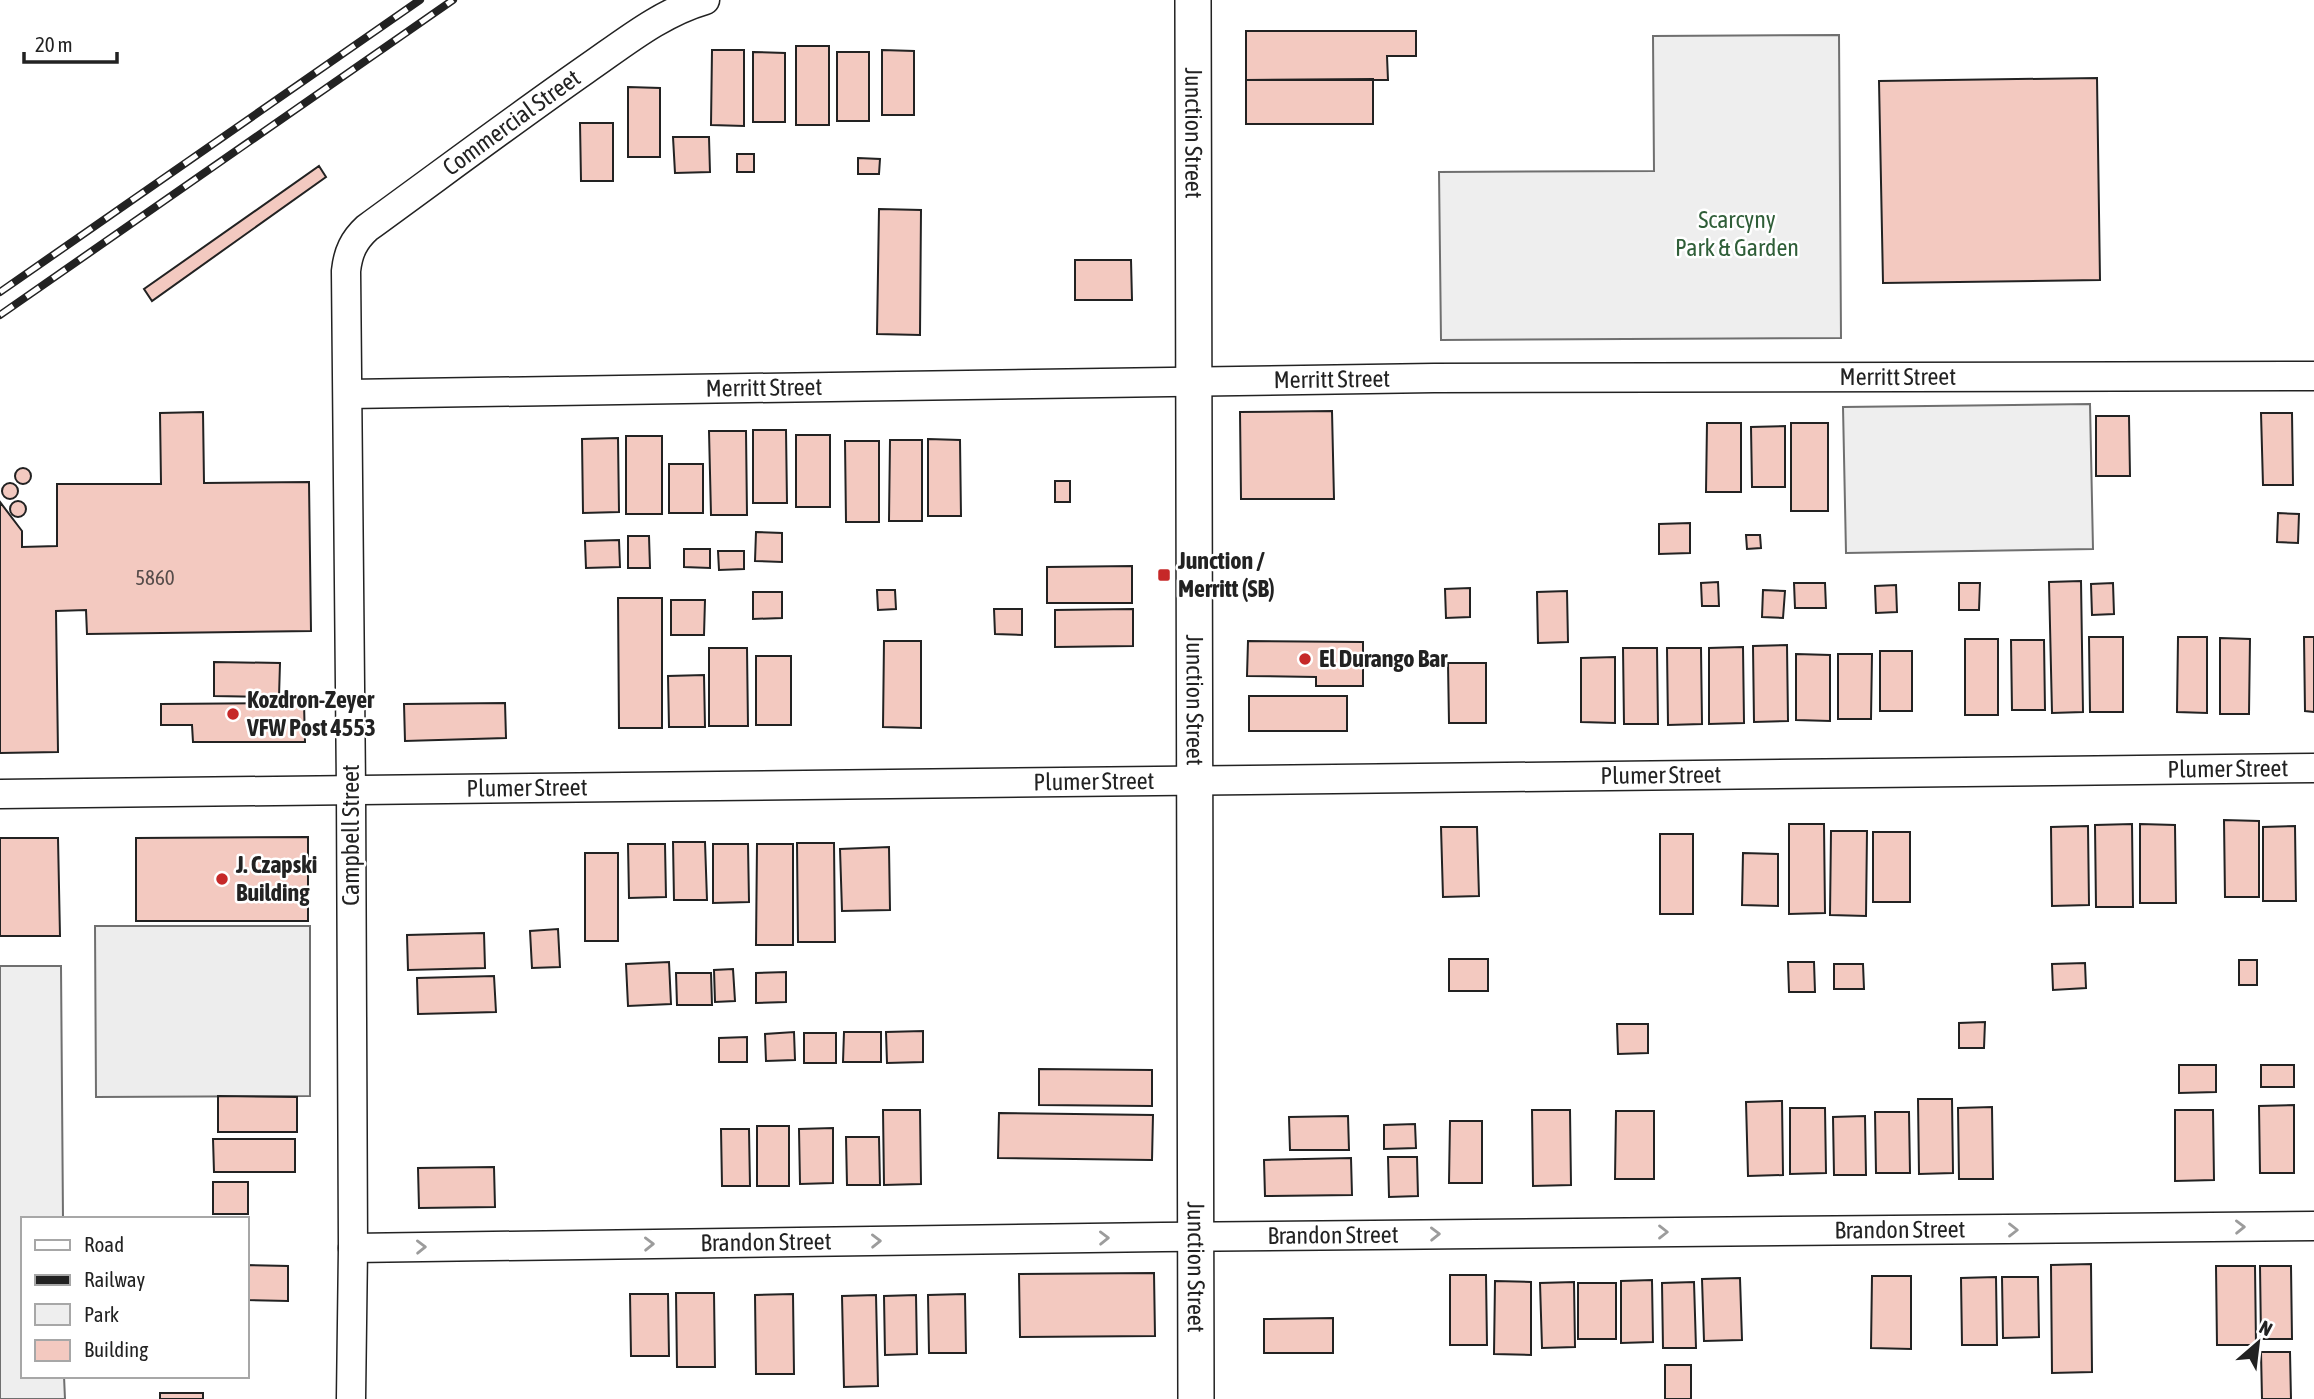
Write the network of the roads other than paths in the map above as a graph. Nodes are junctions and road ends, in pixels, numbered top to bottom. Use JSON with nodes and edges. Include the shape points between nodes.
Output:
{"nodes":[{"id":1,"x":705,"y":0,"type":"edge"},
{"id":2,"x":1193,"y":0,"type":"edge"},
{"id":3,"x":346,"y":271,"type":"joint"},
{"id":4,"x":2314,"y":376,"type":"edge"},
{"id":5,"x":1194,"y":383,"type":"junction"},
{"id":6,"x":348,"y":394,"type":"junction"},
{"id":7,"x":2314,"y":768,"type":"edge"},
{"id":8,"x":1195,"y":780,"type":"junction"},
{"id":9,"x":351,"y":790,"type":"junction"},
{"id":10,"x":0,"y":794,"type":"edge"},
{"id":11,"x":2314,"y":1226,"type":"edge"},
{"id":12,"x":1196,"y":1237,"type":"junction"},
{"id":13,"x":353,"y":1248,"type":"junction"},
{"id":14,"x":351,"y":1399,"type":"edge"},
{"id":15,"x":1196,"y":1399,"type":"edge"}],
"edges":[{"from":1,"to":3,"type":"street","name":"Commercial Street","via":[[653,23],[367,228],[356,238]]},
{"from":2,"to":5,"type":"street","name":"Junction Street"},
{"from":3,"to":6,"type":"street","name":"Campbell Street"},
{"from":4,"to":5,"type":"street","name":"Merritt Street"},
{"from":5,"to":6,"type":"street","name":"Merritt Street"},
{"from":5,"to":8,"type":"street","name":"Junction Street"},
{"from":6,"to":9,"type":"street","name":"Campbell Street"},
{"from":7,"to":8,"type":"street","name":"Plumer Street"},
{"from":8,"to":9,"type":"street","name":"Plumer Street"},
{"from":8,"to":12,"type":"street","name":"Junction Street"},
{"from":9,"to":10,"type":"street","name":"Plumer Street"},
{"from":9,"to":13,"type":"street","name":"Campbell Street"},
{"from":12,"to":11,"type":"street","name":"Brandon Street","one_way":true},
{"from":13,"to":12,"type":"street","name":"Brandon Street","one_way":true},
{"from":12,"to":15,"type":"street","name":"Junction Street"},
{"from":13,"to":14,"type":"street","name":"Campbell Street"}]}
